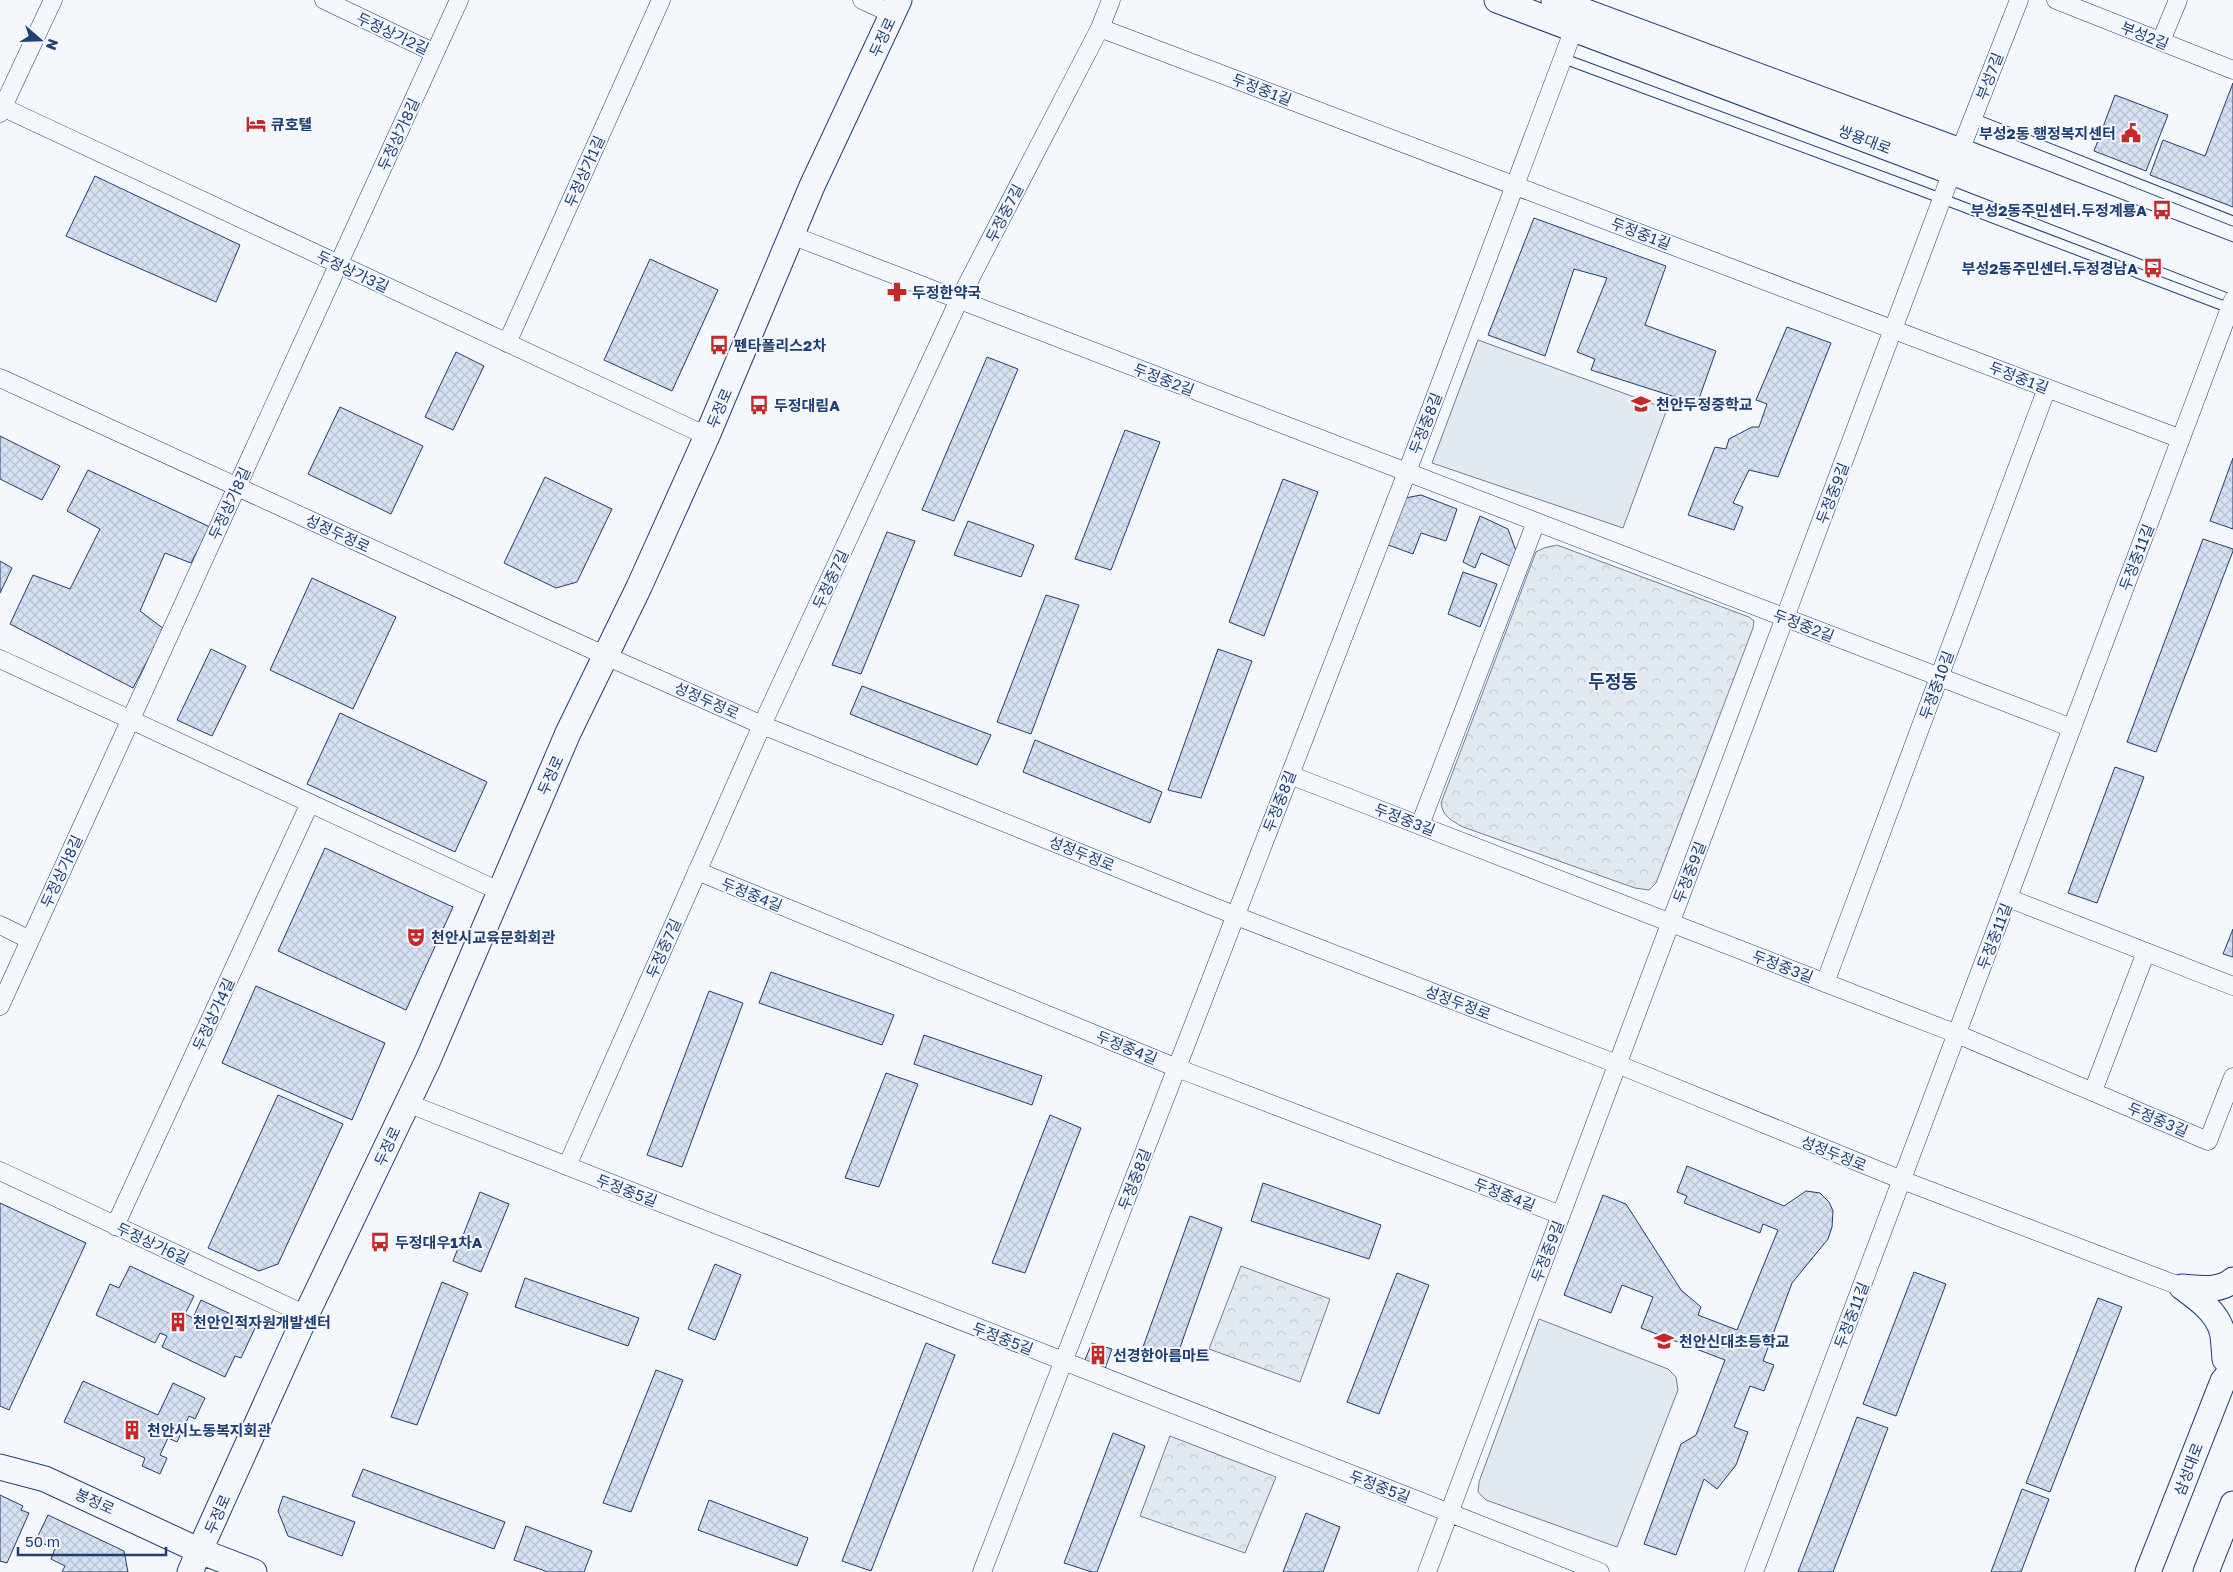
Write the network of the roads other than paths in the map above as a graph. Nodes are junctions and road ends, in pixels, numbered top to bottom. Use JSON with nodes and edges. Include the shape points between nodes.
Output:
{"nodes":[{"id":1,"x":53,"y":0,"type":"edge"},
{"id":2,"x":324,"y":0,"type":"edge"},
{"id":3,"x":459,"y":0,"type":"edge"},
{"id":4,"x":661,"y":0,"type":"edge"},
{"id":5,"x":862,"y":0,"type":"edge"},
{"id":6,"x":1111,"y":0,"type":"edge"},
{"id":7,"x":1497,"y":0,"type":"edge"},
{"id":8,"x":1554,"y":0,"type":"edge"},
{"id":9,"x":2019,"y":0,"type":"edge"},
{"id":10,"x":2056,"y":0,"type":"edge"},
{"id":11,"x":2178,"y":0,"type":"edge"},
{"id":12,"x":896,"y":7,"type":"edge"},
{"id":13,"x":1579,"y":13,"type":"edge"},
{"id":14,"x":1100,"y":28,"type":"junction"},
{"id":15,"x":2161,"y":41,"type":"junction"},
{"id":16,"x":435,"y":53,"type":"junction"},
{"id":17,"x":1562,"y":58,"type":"junction"},
{"id":18,"x":2233,"y":70,"type":"edge"},
{"id":19,"x":1,"y":109,"type":"edge"},
{"id":20,"x":1973,"y":118,"type":"junction"},
{"id":21,"x":1956,"y":161,"type":"junction"},
{"id":22,"x":1514,"y":185,"type":"junction"},
{"id":23,"x":1941,"y":200,"type":"junction"},
{"id":24,"x":2233,"y":221,"type":"edge"},
{"id":25,"x":792,"y":235,"type":"junction"},
{"id":26,"x":2233,"y":256,"type":"edge"},
{"id":27,"x":338,"y":264,"type":"junction"},
{"id":28,"x":2233,"y":281,"type":"edge"},
{"id":29,"x":959,"y":300,"type":"junction"},
{"id":30,"x":2232,"y":306,"type":"edge"},
{"id":31,"x":1893,"y":329,"type":"junction"},
{"id":32,"x":507,"y":343,"type":"junction"},
{"id":33,"x":0,"y":378,"type":"edge"},
{"id":34,"x":2047,"y":388,"type":"junction"},
{"id":35,"x":707,"y":436,"type":"junction"},
{"id":36,"x":2181,"y":439,"type":"junction"},
{"id":37,"x":1407,"y":472,"type":"junction"},
{"id":38,"x":237,"y":487,"type":"junction"},
{"id":39,"x":1536,"y":522,"type":"junction"},
{"id":40,"x":1785,"y":617,"type":"junction"},
{"id":41,"x":606,"y":656,"type":"junction"},
{"id":42,"x":0,"y":659,"type":"edge"},
{"id":43,"x":1939,"y":677,"type":"junction"},
{"id":44,"x":130,"y":720,"type":"junction"},
{"id":45,"x":762,"y":725,"type":"junction"},
{"id":46,"x":2072,"y":728,"type":"junction"},
{"id":47,"x":1290,"y":775,"type":"junction"},
{"id":48,"x":310,"y":803,"type":"junction"},
{"id":49,"x":1420,"y":825,"type":"junction"},
{"id":50,"x":697,"y":871,"type":"junction"},
{"id":51,"x":499,"y":891,"type":"junction"},
{"id":52,"x":2008,"y":898,"type":"junction"},
{"id":53,"x":1236,"y":915,"type":"junction"},
{"id":54,"x":1670,"y":922,"type":"junction"},
{"id":55,"x":0,"y":925,"type":"edge"},
{"id":56,"x":30,"y":940,"type":"junction"},
{"id":57,"x":2146,"y":952,"type":"junction"},
{"id":58,"x":1825,"y":983,"type":"junction"},
{"id":59,"x":2233,"y":986,"type":"edge"},
{"id":60,"x":0,"y":1006,"type":"edge"},
{"id":61,"x":1957,"y":1034,"type":"junction"},
{"id":62,"x":1617,"y":1064,"type":"junction"},
{"id":63,"x":1177,"y":1068,"type":"junction"},
{"id":64,"x":2233,"y":1077,"type":"edge"},
{"id":65,"x":2093,"y":1091,"type":"junction"},
{"id":66,"x":407,"y":1103,"type":"junction"},
{"id":67,"x":567,"y":1166,"type":"junction"},
{"id":68,"x":0,"y":1171,"type":"edge"},
{"id":69,"x":1902,"y":1180,"type":"junction"},
{"id":70,"x":1561,"y":1215,"type":"junction"},
{"id":71,"x":116,"y":1226,"type":"junction"},
{"id":72,"x":2233,"y":1280,"type":"edge"},
{"id":73,"x":2182,"y":1287,"type":"junction"},
{"id":74,"x":306,"y":1316,"type":"junction"},
{"id":75,"x":2228,"y":1361,"type":"edge"},
{"id":76,"x":1063,"y":1362,"type":"junction"},
{"id":77,"x":0,"y":1448,"type":"edge"},
{"id":78,"x":0,"y":1467,"type":"edge"},
{"id":79,"x":45,"y":1479,"type":"junction"},
{"id":80,"x":2233,"y":1504,"type":"edge"},
{"id":81,"x":1449,"y":1513,"type":"junction"},
{"id":82,"x":195,"y":1561,"type":"edge"},
{"id":83,"x":1596,"y":1571,"type":"edge"},
{"id":84,"x":180,"y":1572,"type":"edge"},
{"id":85,"x":254,"y":1572,"type":"edge"},
{"id":86,"x":982,"y":1572,"type":"edge"},
{"id":87,"x":1427,"y":1572,"type":"edge"},
{"id":88,"x":1754,"y":1572,"type":"edge"},
{"id":89,"x":2148,"y":1572,"type":"edge"},
{"id":90,"x":2206,"y":1572,"type":"edge"}],
"edges":[{"from":1,"to":19,"type":"street"},
{"from":2,"to":16,"type":"street","name":"두정상가2길"},
{"from":3,"to":16,"type":"street","name":"두정상가8길"},
{"from":4,"to":32,"type":"street","name":"두정상가1길"},
{"from":5,"to":12,"type":"street"},
{"from":6,"to":14,"type":"street","name":"두정중7길"},
{"from":7,"to":13,"type":"street","name":"쌍용대로"},
{"from":8,"to":13,"type":"street","name":"쌍용대로"},
{"from":9,"to":20,"type":"street","name":"부성7길"},
{"from":10,"to":15,"type":"street","name":"부성2길"},
{"from":11,"to":15,"type":"street"},
{"from":12,"to":25,"type":"street","name":"두정로"},
{"from":13,"to":17,"type":"street","name":"두정중8길"},
{"from":13,"to":21,"type":"street","name":"쌍용대로"},
{"from":14,"to":22,"type":"street","name":"두정중1길"},
{"from":14,"to":29,"type":"street","name":"두정중7길"},
{"from":15,"to":18,"type":"street","name":"부성2길"},
{"from":16,"to":27,"type":"street","name":"두정상가8길"},
{"from":17,"to":22,"type":"street","name":"두정중8길"},
{"from":17,"to":23,"type":"lane"},
{"from":19,"to":27,"type":"street","name":"두정상가3길"},
{"from":20,"to":21,"type":"street","name":"부성7길"},
{"from":20,"to":24,"type":"lane"},
{"from":21,"to":23,"type":"street","name":"두정중9길"},
{"from":21,"to":26,"type":"street","name":"쌍용대로"},
{"from":21,"to":28,"type":"street","name":"쌍용대로"},
{"from":22,"to":31,"type":"street","name":"두정중1길"},
{"from":22,"to":37,"type":"street","name":"두정중8길"},
{"from":23,"to":30,"type":"lane"},
{"from":23,"to":31,"type":"street","name":"두정중9길"},
{"from":25,"to":29,"type":"street","name":"두정중2길"},
{"from":25,"to":35,"type":"street","name":"두정로"},
{"from":27,"to":32,"type":"street","name":"두정상가3길"},
{"from":27,"to":38,"type":"street","name":"두정상가8길"},
{"from":29,"to":37,"type":"street","name":"두정중2길"},
{"from":29,"to":45,"type":"street","name":"두정중7길"},
{"from":30,"to":36,"type":"street","name":"두정중11길"},
{"from":31,"to":34,"type":"street","name":"두정중1길"},
{"from":31,"to":40,"type":"street","name":"두정중9길"},
{"from":32,"to":35,"type":"street","name":"두정상가3길"},
{"from":33,"to":38,"type":"street","name":"성정두정로"},
{"from":34,"to":36,"type":"street","name":"두정중1길"},
{"from":34,"to":43,"type":"street","name":"두정중10길"},
{"from":35,"to":41,"type":"street","name":"두정로"},
{"from":36,"to":46,"type":"street","name":"두정중11길"},
{"from":37,"to":39,"type":"street","name":"두정중2길"},
{"from":37,"to":47,"type":"street","name":"두정중8길"},
{"from":38,"to":41,"type":"street","name":"성정두정로"},
{"from":38,"to":44,"type":"street","name":"두정상가8길"},
{"from":39,"to":40,"type":"street","name":"두정중2길"},
{"from":39,"to":49,"type":"street"},
{"from":40,"to":43,"type":"street","name":"두정중2길"},
{"from":40,"to":54,"type":"street","name":"두정중9길"},
{"from":41,"to":45,"type":"street","name":"성정두정로"},
{"from":41,"to":51,"type":"street","name":"두정로"},
{"from":42,"to":44,"type":"street"},
{"from":43,"to":46,"type":"street","name":"두정중2길"},
{"from":43,"to":58,"type":"street","name":"두정중10길"},
{"from":44,"to":48,"type":"street"},
{"from":44,"to":56,"type":"street","name":"두정상가8길"},
{"from":45,"to":50,"type":"street","name":"두정중7길"},
{"from":45,"to":53,"type":"street","name":"성정두정로"},
{"from":46,"to":52,"type":"street","name":"두정중11길"},
{"from":47,"to":49,"type":"street","name":"두정중3길"},
{"from":47,"to":53,"type":"street","name":"두정중8길"},
{"from":48,"to":51,"type":"street"},
{"from":48,"to":71,"type":"street","name":"두정상가4길"},
{"from":49,"to":54,"type":"street","name":"두정중3길"},
{"from":50,"to":63,"type":"street","name":"두정중4길"},
{"from":50,"to":67,"type":"street","name":"두정중7길"},
{"from":51,"to":66,"type":"street","name":"두정로"},
{"from":52,"to":57,"type":"street"},
{"from":52,"to":61,"type":"street","name":"두정중11길"},
{"from":53,"to":62,"type":"street","name":"성정두정로"},
{"from":53,"to":63,"type":"street","name":"두정중8길"},
{"from":54,"to":58,"type":"street","name":"두정중3길"},
{"from":54,"to":62,"type":"street","name":"두정중9길"},
{"from":55,"to":56,"type":"street"},
{"from":56,"to":60,"type":"street","name":"두정상가8길"},
{"from":57,"to":59,"type":"street"},
{"from":57,"to":65,"type":"street"},
{"from":58,"to":61,"type":"street","name":"두정중3길"},
{"from":61,"to":65,"type":"street","name":"두정중3길"},
{"from":61,"to":69,"type":"street","name":"두정중11길"},
{"from":62,"to":69,"type":"street","name":"성정두정로"},
{"from":62,"to":70,"type":"street","name":"두정중9길"},
{"from":63,"to":70,"type":"street","name":"두정중4길"},
{"from":63,"to":76,"type":"street","name":"두정중8길"},
{"from":64,"to":65,"type":"street","name":"두정중3길","via":[[2208,1140]]},
{"from":66,"to":67,"type":"street","name":"두정중5길"},
{"from":66,"to":74,"type":"street","name":"두정로"},
{"from":67,"to":76,"type":"street","name":"두정중5길"},
{"from":68,"to":71,"type":"street","name":"두정상가6길"},
{"from":69,"to":73,"type":"street","name":"성정두정로"},
{"from":69,"to":88,"type":"street","name":"두정중11길"},
{"from":70,"to":81,"type":"street","name":"두정중9길"},
{"from":71,"to":74,"type":"street","name":"두정상가6길"},
{"from":72,"to":73,"type":"street","via":[[2213,1289]]},
{"from":73,"to":75,"type":"street","via":[[2214,1315],[2222,1330]]},
{"from":74,"to":82,"type":"street","name":"두정로"},
{"from":75,"to":89,"type":"street","name":"삼성대로"},
{"from":76,"to":81,"type":"street","name":"두정중5길"},
{"from":76,"to":86,"type":"street","name":"두정중8길"},
{"from":77,"to":79,"type":"street","name":"봉정로"},
{"from":78,"to":79,"type":"street","name":"봉정로"},
{"from":79,"to":82,"type":"street","name":"봉정로","via":[[126,1514]]},
{"from":80,"to":90,"type":"street"},
{"from":81,"to":83,"type":"street","name":"두정중5길"},
{"from":81,"to":87,"type":"street","name":"두정중9길"},
{"from":82,"to":84,"type":"street","name":"두정로"},
{"from":82,"to":85,"type":"street","name":"봉정로"}]}
